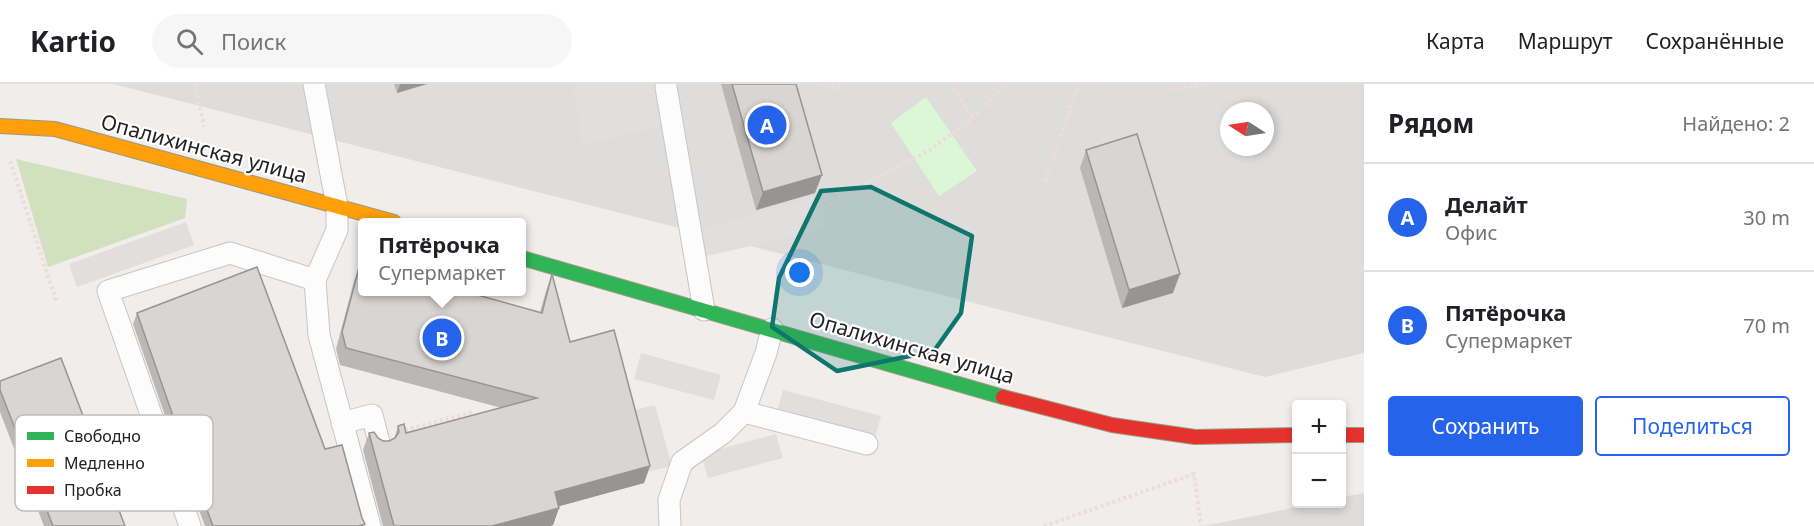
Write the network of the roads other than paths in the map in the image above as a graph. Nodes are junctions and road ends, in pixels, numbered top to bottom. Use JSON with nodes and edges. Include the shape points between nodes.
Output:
{"nodes":[{"id":1,"x":314,"y":84,"type":"edge"},
{"id":2,"x":666,"y":87,"type":"dead end"},
{"id":3,"x":0,"y":126,"type":"edge"},
{"id":4,"x":338,"y":206,"type":"junction"},
{"id":5,"x":380,"y":218,"type":"edge"},
{"id":6,"x":526,"y":259,"type":"edge"},
{"id":7,"x":315,"y":280,"type":"junction"},
{"id":8,"x":704,"y":310,"type":"junction"},
{"id":9,"x":772,"y":329,"type":"junction"},
{"id":10,"x":744,"y":412,"type":"junction"},
{"id":11,"x":151,"y":415,"type":"edge"},
{"id":12,"x":342,"y":423,"type":"junction"},
{"id":13,"x":1292,"y":435,"type":"edge"},
{"id":14,"x":1346,"y":435,"type":"edge"},
{"id":15,"x":1364,"y":435,"type":"edge"},
{"id":16,"x":379,"y":442,"type":"edge"},
{"id":17,"x":867,"y":444,"type":"dead end"},
{"id":18,"x":185,"y":511,"type":"edge"},
{"id":19,"x":190,"y":526,"type":"edge"},
{"id":20,"x":370,"y":526,"type":"edge"},
{"id":21,"x":670,"y":526,"type":"edge"}],
"edges":[{"from":1,"to":4,"type":"lane"},
{"from":2,"to":8,"type":"lane"},
{"from":3,"to":4,"type":"street","name":"Опалихинская улица","via":[[55,129]]},
{"from":4,"to":5,"type":"street","name":"Опалихинская улица"},
{"from":4,"to":7,"type":"lane","via":[[337,230]]},
{"from":6,"to":8,"type":"street","name":"Опалихинская улица"},
{"from":7,"to":11,"type":"lane","via":[[230,253],[108,291]]},
{"from":7,"to":12,"type":"lane","via":[[319,335]]},
{"from":8,"to":9,"type":"street","name":"Опалихинская улица"},
{"from":9,"to":10,"type":"lane"},
{"from":9,"to":13,"type":"street","name":"Опалихинская улица","via":[[1112,425],[1195,437]]},
{"from":10,"to":17,"type":"lane"},
{"from":10,"to":21,"type":"lane","via":[[723,433],[682,462],[669,500]]},
{"from":12,"to":16,"type":"lane","via":[[372,415]]},
{"from":12,"to":20,"type":"lane"},
{"from":14,"to":15,"type":"street"},
{"from":18,"to":19,"type":"lane"}]}
